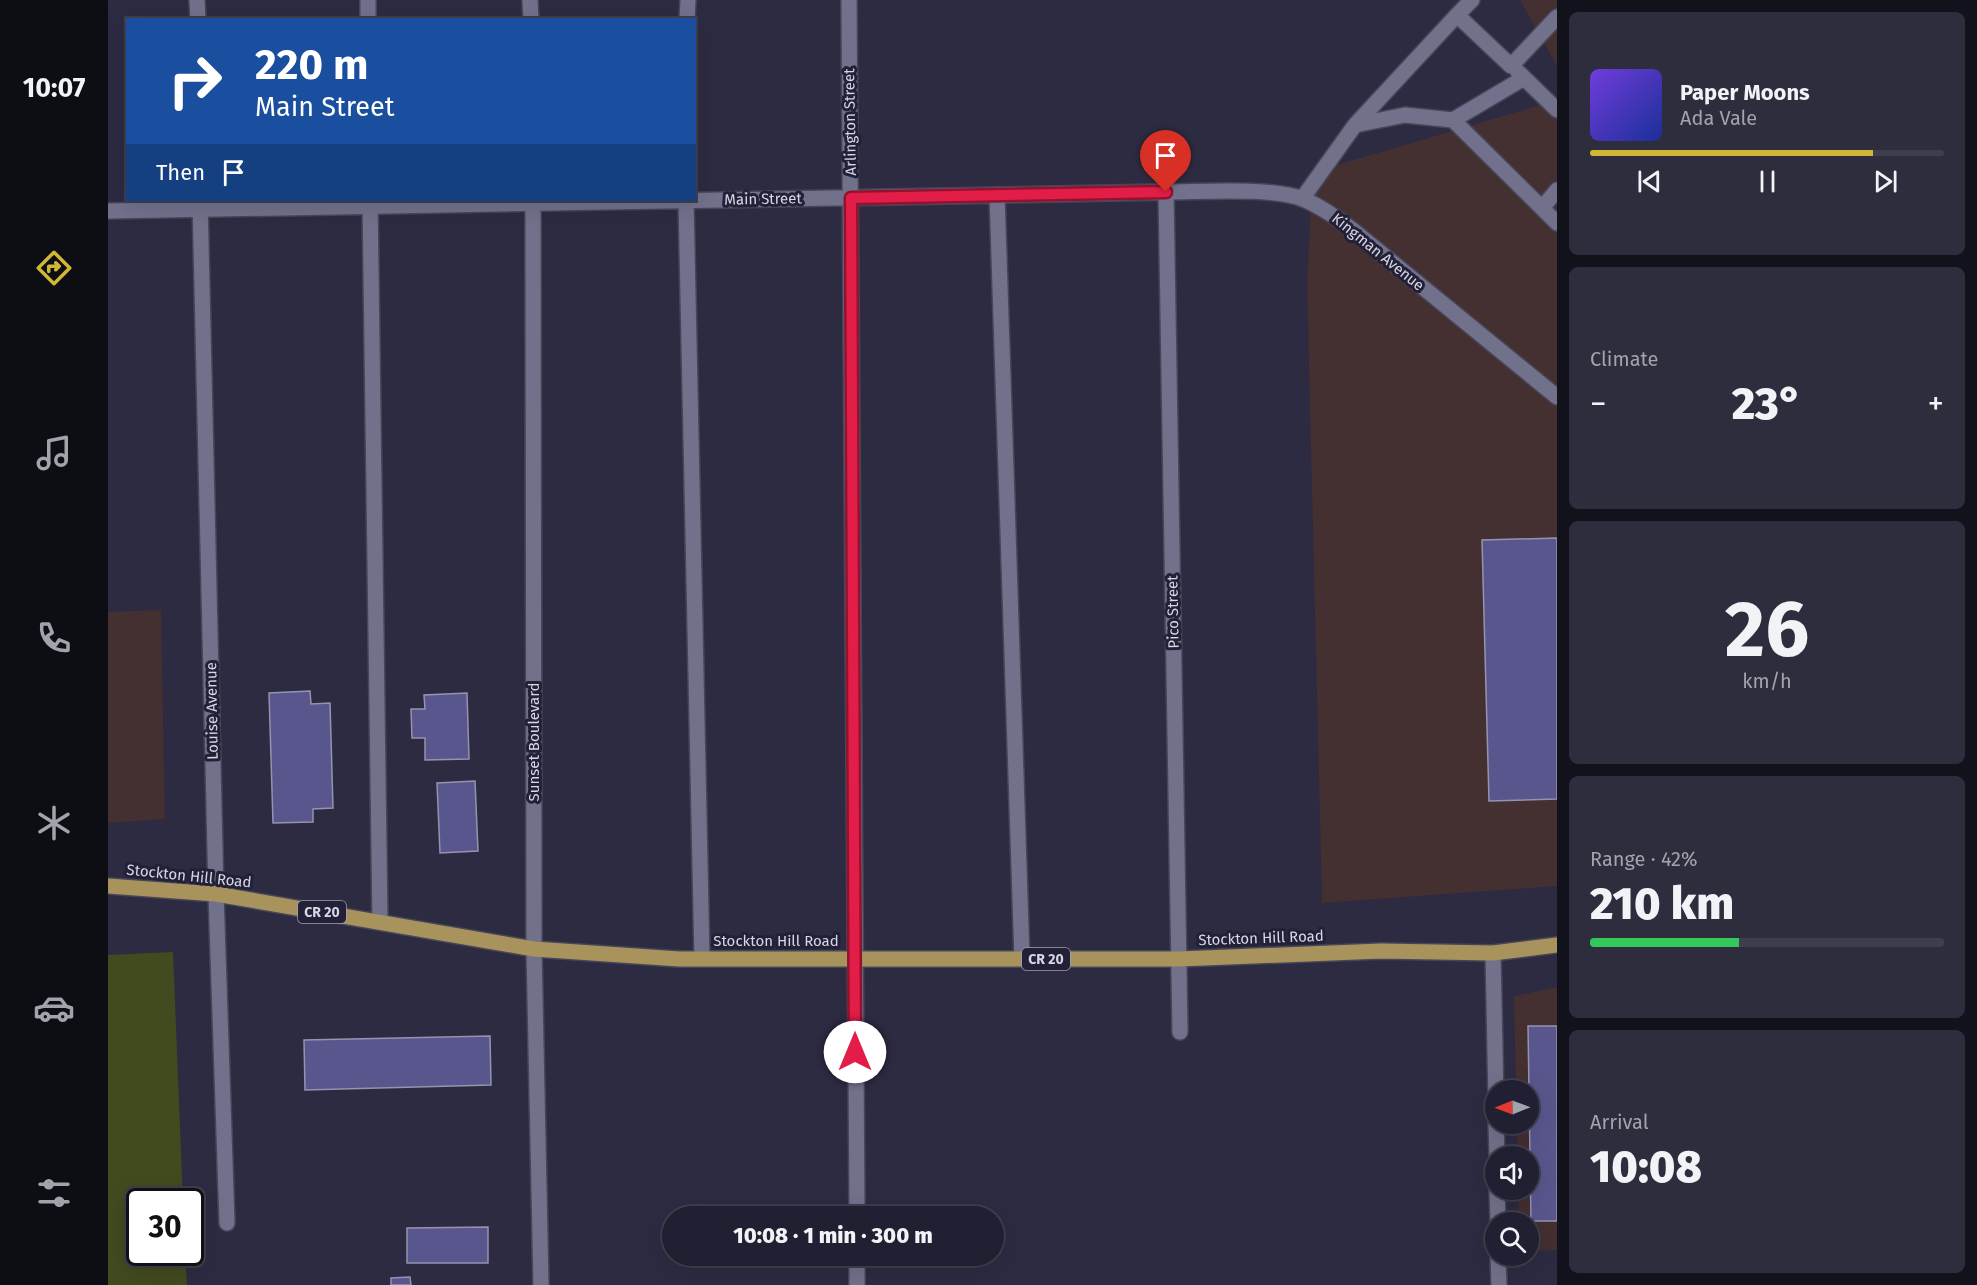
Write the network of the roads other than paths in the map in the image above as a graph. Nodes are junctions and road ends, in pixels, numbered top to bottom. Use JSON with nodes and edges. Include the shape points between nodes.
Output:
{"nodes":[{"id":1,"x":197,"y":0,"type":"edge"},
{"id":2,"x":368,"y":0,"type":"edge"},
{"id":3,"x":530,"y":0,"type":"edge"},
{"id":4,"x":688,"y":0,"type":"edge"},
{"id":5,"x":849,"y":0,"type":"edge"},
{"id":6,"x":1472,"y":0,"type":"edge"},
{"id":7,"x":1456,"y":15,"type":"junction"},
{"id":8,"x":1557,"y":16,"type":"edge"},
{"id":9,"x":198,"y":18,"type":"edge"},
{"id":10,"x":368,"y":18,"type":"edge"},
{"id":11,"x":531,"y":18,"type":"edge"},
{"id":12,"x":687,"y":18,"type":"edge"},
{"id":13,"x":1512,"y":66,"type":"junction"},
{"id":14,"x":1524,"y":78,"type":"junction"},
{"id":15,"x":1557,"y":110,"type":"edge"},
{"id":16,"x":1453,"y":120,"type":"junction"},
{"id":17,"x":1355,"y":125,"type":"junction"},
{"id":18,"x":1557,"y":190,"type":"edge"},
{"id":19,"x":1166,"y":192,"type":"junction"},
{"id":20,"x":997,"y":195,"type":"junction"},
{"id":21,"x":851,"y":198,"type":"junction"},
{"id":22,"x":1302,"y":198,"type":"junction"},
{"id":23,"x":696,"y":200,"type":"edge"},
{"id":24,"x":610,"y":201,"type":"edge"},
{"id":25,"x":686,"y":201,"type":"edge"},
{"id":26,"x":533,"y":202,"type":"edge"},
{"id":27,"x":370,"y":203,"type":"edge"},
{"id":28,"x":200,"y":204,"type":"edge"},
{"id":29,"x":1542,"y":208,"type":"junction"},
{"id":30,"x":108,"y":211,"type":"edge"},
{"id":31,"x":1557,"y":223,"type":"edge"},
{"id":32,"x":1557,"y":397,"type":"edge"},
{"id":33,"x":108,"y":886,"type":"edge"},
{"id":34,"x":216,"y":894,"type":"junction"},
{"id":35,"x":380,"y":922,"type":"junction"},
{"id":36,"x":1557,"y":945,"type":"edge"},
{"id":37,"x":534,"y":949,"type":"junction"},
{"id":38,"x":1493,"y":953,"type":"junction"},
{"id":39,"x":702,"y":959,"type":"junction"},
{"id":40,"x":855,"y":959,"type":"junction"},
{"id":41,"x":1022,"y":959,"type":"junction"},
{"id":42,"x":1179,"y":959,"type":"junction"},
{"id":43,"x":1180,"y":1032,"type":"dead end"},
{"id":44,"x":1496,"y":1080,"type":"edge"},
{"id":45,"x":856,"y":1206,"type":"edge"},
{"id":46,"x":227,"y":1222,"type":"dead end"},
{"id":47,"x":857,"y":1266,"type":"edge"},
{"id":48,"x":1498,"y":1266,"type":"edge"},
{"id":49,"x":541,"y":1285,"type":"edge"},
{"id":50,"x":857,"y":1285,"type":"edge"},
{"id":51,"x":1499,"y":1285,"type":"edge"}],
"edges":[{"from":1,"to":9,"type":"street"},
{"from":2,"to":10,"type":"street"},
{"from":3,"to":11,"type":"street"},
{"from":4,"to":12,"type":"street"},
{"from":5,"to":21,"type":"street","name":"Arlington Street"},
{"from":6,"to":7,"type":"street"},
{"from":7,"to":13,"type":"street"},
{"from":7,"to":17,"type":"street"},
{"from":8,"to":13,"type":"street"},
{"from":13,"to":14,"type":"street"},
{"from":14,"to":15,"type":"street"},
{"from":14,"to":16,"type":"street"},
{"from":16,"to":17,"type":"street","via":[[1405,115]]},
{"from":16,"to":29,"type":"street"},
{"from":17,"to":22,"type":"street"},
{"from":18,"to":29,"type":"street"},
{"from":19,"to":20,"type":"street","name":"Main Street"},
{"from":19,"to":22,"type":"street","name":"Kingman Avenue","via":[[1278,193]]},
{"from":19,"to":42,"type":"street","name":"Pico Street"},
{"from":20,"to":21,"type":"street","name":"Main Street"},
{"from":20,"to":41,"type":"street"},
{"from":21,"to":23,"type":"street","name":"Main Street"},
{"from":21,"to":40,"type":"street","name":"Arlington Street"},
{"from":22,"to":32,"type":"street","name":"Kingman Avenue","via":[[1325,209],[1354,231]]},
{"from":24,"to":26,"type":"street","name":"Main Street"},
{"from":25,"to":39,"type":"street"},
{"from":26,"to":27,"type":"street","name":"Main Street"},
{"from":26,"to":37,"type":"street","name":"Sunset Boulevard"},
{"from":27,"to":28,"type":"street","name":"Main Street"},
{"from":27,"to":35,"type":"street"},
{"from":28,"to":30,"type":"street","name":"Main Street"},
{"from":28,"to":34,"type":"street","name":"Louise Avenue"},
{"from":29,"to":31,"type":"street"},
{"from":33,"to":34,"type":"main road","name":"Stockton Hill Road","number":"CR 20"},
{"from":34,"to":35,"type":"main road","name":"Stockton Hill Road","number":"CR 20"},
{"from":34,"to":46,"type":"street","name":"Louise Avenue"},
{"from":35,"to":37,"type":"main road","name":"Stockton Hill Road","number":"CR 20"},
{"from":36,"to":38,"type":"main road","name":"Stockton Hill Road","number":"CR 20"},
{"from":37,"to":39,"type":"main road","name":"Stockton Hill Road","number":"CR 20"},
{"from":37,"to":49,"type":"street","name":"Sunset Boulevard"},
{"from":38,"to":42,"type":"main road","name":"Stockton Hill Road","number":"CR 20","via":[[1382,951]]},
{"from":38,"to":44,"type":"street"},
{"from":39,"to":40,"type":"main road","name":"Stockton Hill Road","number":"CR 20"},
{"from":40,"to":41,"type":"main road","name":"Stockton Hill Road","number":"CR 20"},
{"from":40,"to":45,"type":"street","name":"Arlington Street"},
{"from":41,"to":42,"type":"main road","name":"Stockton Hill Road","number":"CR 20"},
{"from":42,"to":43,"type":"street","name":"Pico Street"},
{"from":47,"to":50,"type":"street"},
{"from":48,"to":51,"type":"street"}]}
